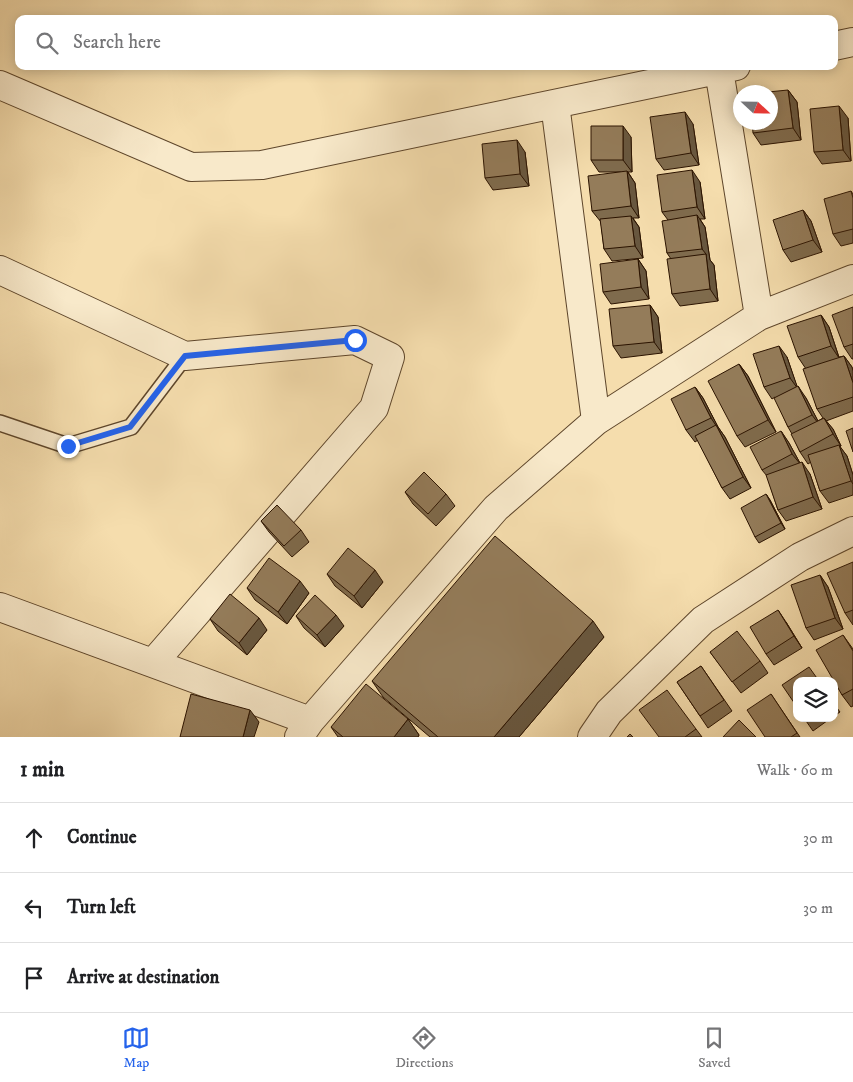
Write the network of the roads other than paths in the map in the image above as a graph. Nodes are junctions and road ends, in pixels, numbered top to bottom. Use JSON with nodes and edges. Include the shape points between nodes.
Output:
{"nodes":[{"id":1,"x":853,"y":42,"type":"edge"},
{"id":2,"x":838,"y":45,"type":"edge"},
{"id":3,"x":718,"y":70,"type":"edge"},
{"id":4,"x":728,"y":70,"type":"edge"},
{"id":5,"x":0,"y":85,"type":"edge"},
{"id":6,"x":555,"y":104,"type":"junction"},
{"id":7,"x":0,"y":270,"type":"edge"},
{"id":8,"x":853,"y":279,"type":"edge"},
{"id":9,"x":759,"y":316,"type":"junction"},
{"id":10,"x":185,"y":356,"type":"junction"},
{"id":11,"x":596,"y":421,"type":"junction"},
{"id":12,"x":0,"y":423,"type":"edge"},
{"id":13,"x":853,"y":531,"type":"edge"},
{"id":14,"x":0,"y":607,"type":"edge"},
{"id":15,"x":153,"y":664,"type":"junction"},
{"id":16,"x":305,"y":729,"type":"edge"},
{"id":17,"x":592,"y":737,"type":"edge"}],
"edges":[{"from":1,"to":2,"type":"street"},
{"from":3,"to":6,"type":"street"},
{"from":4,"to":9,"type":"street"},
{"from":5,"to":6,"type":"street","via":[[191,167],[262,165]]},
{"from":6,"to":11,"type":"street"},
{"from":7,"to":10,"type":"street"},
{"from":8,"to":9,"type":"street"},
{"from":9,"to":11,"type":"street"},
{"from":10,"to":12,"type":"lane","via":[[130,427],[68,446]]},
{"from":10,"to":15,"type":"street","via":[[355,340],[390,357],[374,408]]},
{"from":11,"to":16,"type":"street","via":[[496,508]]},
{"from":13,"to":17,"type":"street","via":[[800,556],[703,620],[609,712]]},
{"from":14,"to":15,"type":"street"},
{"from":15,"to":16,"type":"street"}]}
